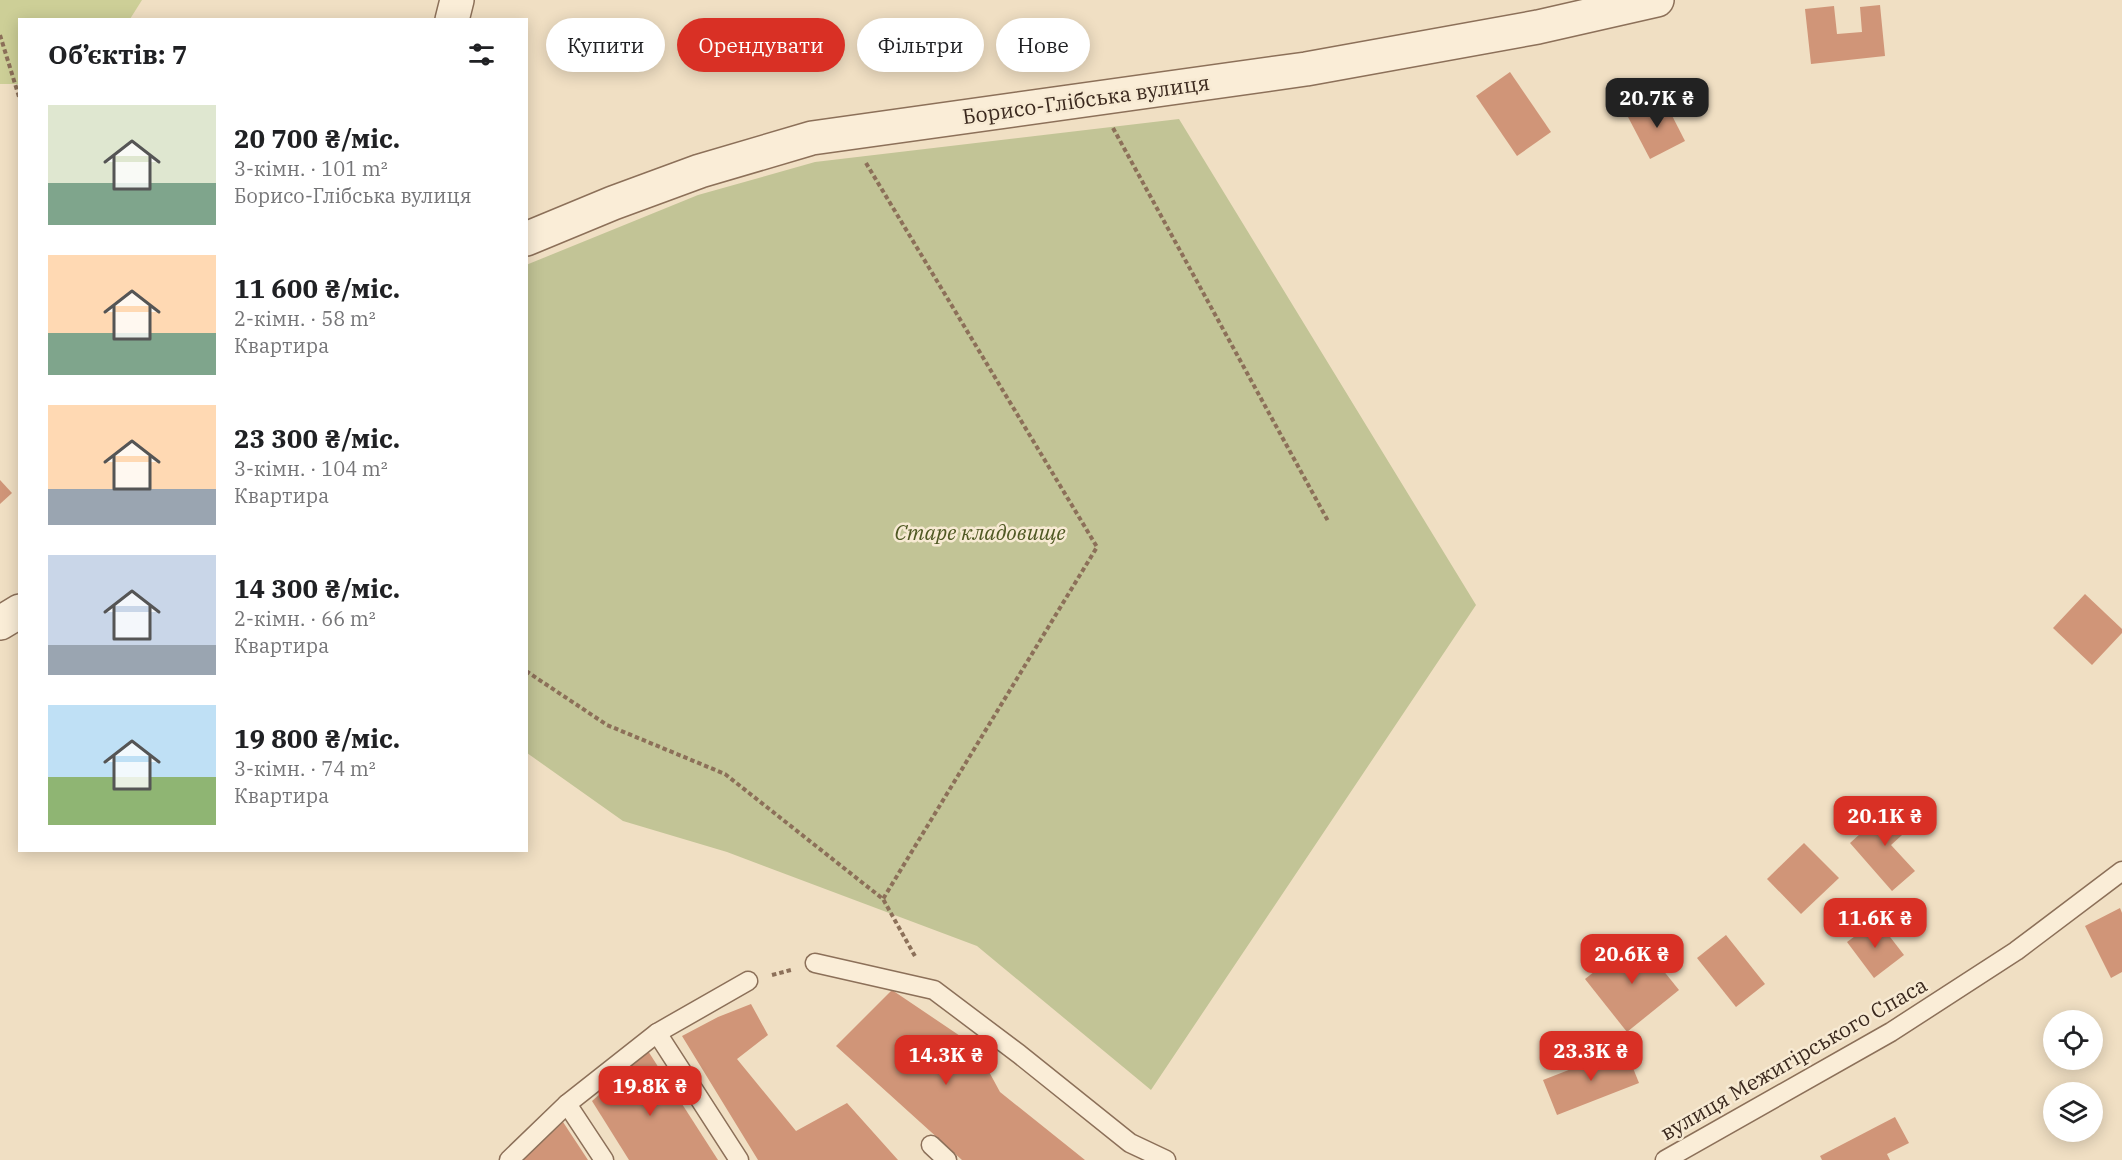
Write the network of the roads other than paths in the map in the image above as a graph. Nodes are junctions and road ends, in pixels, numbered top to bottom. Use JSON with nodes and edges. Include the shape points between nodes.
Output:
{"nodes":[{"id":1,"x":457,"y":0,"type":"edge"},
{"id":2,"x":1657,"y":0,"type":"edge"},
{"id":3,"x":452,"y":18,"type":"edge"},
{"id":4,"x":528,"y":237,"type":"edge"},
{"id":5,"x":18,"y":612,"type":"edge"},
{"id":6,"x":0,"y":623,"type":"edge"},
{"id":7,"x":2122,"y":871,"type":"edge"},
{"id":8,"x":815,"y":963,"type":"road end"},
{"id":9,"x":748,"y":981,"type":"road end"},
{"id":10,"x":657,"y":1033,"type":"junction"},
{"id":11,"x":567,"y":1104,"type":"junction"},
{"id":12,"x":931,"y":1145,"type":"dead end"},
{"id":13,"x":509,"y":1160,"type":"edge"},
{"id":14,"x":604,"y":1160,"type":"edge"},
{"id":15,"x":739,"y":1160,"type":"edge"},
{"id":16,"x":946,"y":1160,"type":"edge"},
{"id":17,"x":1166,"y":1160,"type":"edge"},
{"id":18,"x":1665,"y":1160,"type":"edge"}],
"edges":[{"from":1,"to":3,"type":"street"},
{"from":2,"to":4,"type":"street","name":"Борисо-Глібська вулиця","via":[[1538,27],[1306,69],[812,138],[700,171]]},
{"from":5,"to":6,"type":"street"},
{"from":7,"to":18,"type":"lane","name":"вулиця Межигірського Спаса","via":[[2016,951],[1891,1032]]},
{"from":8,"to":17,"type":"lane","via":[[934,990],[1130,1143]]},
{"from":9,"to":10,"type":"lane"},
{"from":10,"to":11,"type":"lane"},
{"from":10,"to":15,"type":"lane"},
{"from":11,"to":13,"type":"lane"},
{"from":11,"to":14,"type":"lane"},
{"from":12,"to":16,"type":"lane"}]}
